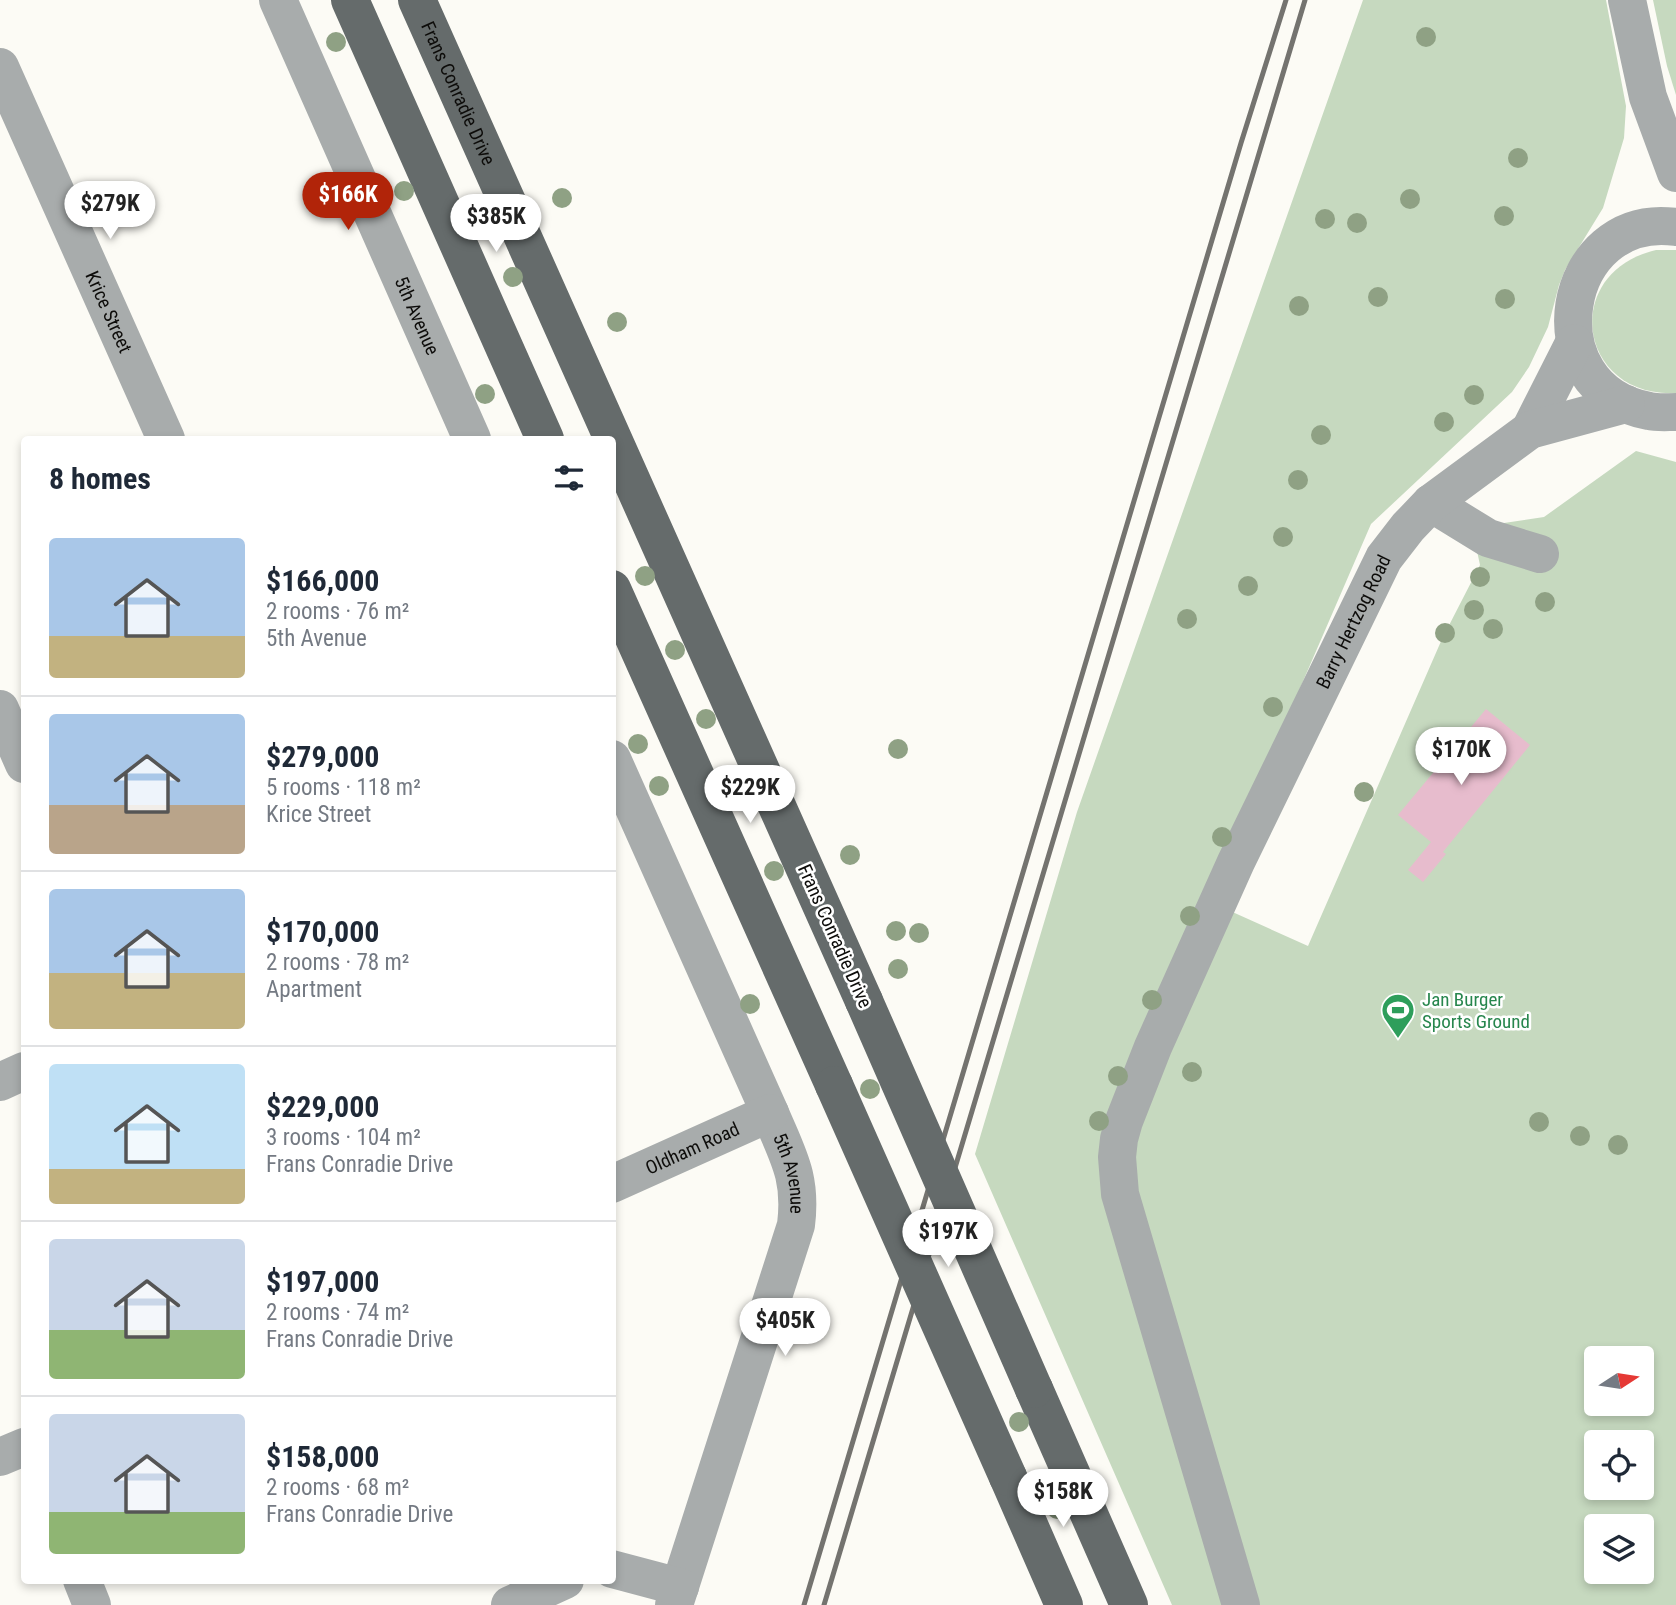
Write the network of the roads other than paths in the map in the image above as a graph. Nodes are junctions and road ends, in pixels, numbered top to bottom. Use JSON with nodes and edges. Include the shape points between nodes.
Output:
{"nodes":[{"id":1,"x":278,"y":0,"type":"edge"},
{"id":2,"x":350,"y":0,"type":"edge"},
{"id":3,"x":417,"y":0,"type":"edge"},
{"id":4,"x":1627,"y":0,"type":"edge"},
{"id":5,"x":0,"y":67,"type":"edge"},
{"id":6,"x":1676,"y":173,"type":"edge"},
{"id":7,"x":1676,"y":227,"type":"edge"},
{"id":8,"x":1574,"y":343,"type":"junction"},
{"id":9,"x":1626,"y":404,"type":"junction"},
{"id":10,"x":1676,"y":412,"type":"edge"},
{"id":11,"x":1530,"y":430,"type":"junction"},
{"id":12,"x":165,"y":436,"type":"edge"},
{"id":13,"x":471,"y":436,"type":"edge"},
{"id":14,"x":544,"y":436,"type":"edge"},
{"id":15,"x":612,"y":436,"type":"edge"},
{"id":16,"x":616,"y":446,"type":"edge"},
{"id":17,"x":1431,"y":503,"type":"junction"},
{"id":18,"x":1540,"y":554,"type":"dead end"},
{"id":19,"x":616,"y":598,"type":"edge"},
{"id":20,"x":0,"y":709,"type":"edge"},
{"id":21,"x":21,"y":758,"type":"edge"},
{"id":22,"x":616,"y":778,"type":"edge"},
{"id":23,"x":622,"y":807,"type":"edge"},
{"id":24,"x":21,"y":1072,"type":"edge"},
{"id":25,"x":0,"y":1082,"type":"edge"},
{"id":26,"x":770,"y":1113,"type":"junction"},
{"id":27,"x":616,"y":1182,"type":"edge"},
{"id":28,"x":21,"y":1449,"type":"edge"},
{"id":29,"x":0,"y":1457,"type":"edge"},
{"id":30,"x":616,"y":1571,"type":"edge"},
{"id":31,"x":84,"y":1584,"type":"edge"},
{"id":32,"x":556,"y":1584,"type":"edge"},
{"id":33,"x":677,"y":1596,"type":"edge"},
{"id":34,"x":92,"y":1605,"type":"edge"},
{"id":35,"x":510,"y":1605,"type":"edge"},
{"id":36,"x":1064,"y":1605,"type":"edge"},
{"id":37,"x":1129,"y":1605,"type":"edge"},
{"id":38,"x":1241,"y":1605,"type":"edge"}],
"edges":[{"from":1,"to":13,"type":"street","name":"5th Avenue"},
{"from":2,"to":14,"type":"main road"},
{"from":3,"to":15,"type":"main road","name":"Frans Conradie Drive","bridge":true},
{"from":4,"to":6,"type":"street","via":[[1648,97]]},
{"from":5,"to":12,"type":"street","name":"Krice Street"},
{"from":7,"to":8,"type":"street","via":[[1643,228],[1616,239],[1594,259],[1578,284],[1572,313]]},
{"from":8,"to":9,"type":"street","via":[[1585,368],[1603,390]]},
{"from":8,"to":11,"type":"street","name":"Barry Hertzog Road"},
{"from":9,"to":10,"type":"street","via":[[1650,412]]},
{"from":9,"to":11,"type":"street","name":"Barry Hertzog Road"},
{"from":11,"to":17,"type":"street","name":"Barry Hertzog Road"},
{"from":16,"to":37,"type":"main road","name":"Frans Conradie Drive","bridge":true},
{"from":17,"to":18,"type":"street","via":[[1488,538]]},
{"from":17,"to":38,"type":"street","name":"Barry Hertzog Road","via":[[1384,558],[1236,862],[1153,1047],[1119,1139],[1117,1167],[1124,1211]]},
{"from":19,"to":36,"type":"main road","bridge":true},
{"from":20,"to":21,"type":"street"},
{"from":22,"to":23,"type":"street","name":"5th Avenue"},
{"from":23,"to":26,"type":"street","name":"5th Avenue"},
{"from":24,"to":25,"type":"street"},
{"from":26,"to":27,"type":"street","name":"Oldham Road"},
{"from":26,"to":33,"type":"street","name":"5th Avenue","via":[[797,1183],[796,1225]]},
{"from":28,"to":29,"type":"street"},
{"from":30,"to":33,"type":"street"},
{"from":31,"to":34,"type":"street"},
{"from":32,"to":35,"type":"street"}]}
